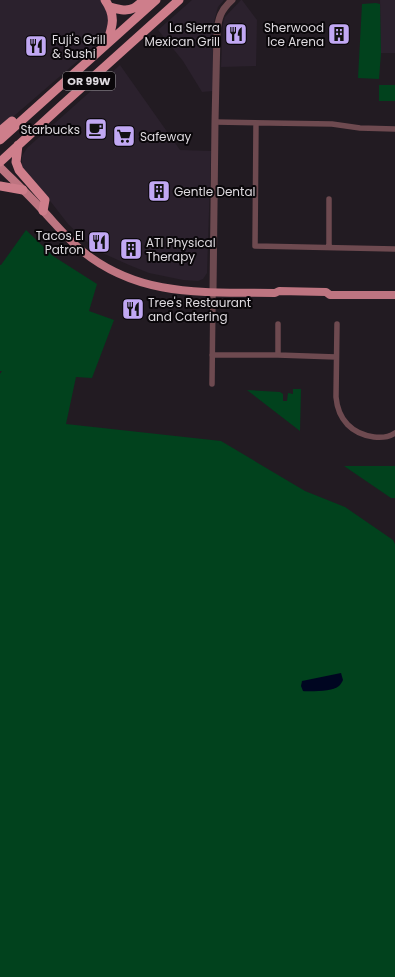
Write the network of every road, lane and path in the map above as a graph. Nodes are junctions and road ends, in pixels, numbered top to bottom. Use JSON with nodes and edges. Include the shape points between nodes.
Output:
{"nodes":[{"id":1,"x":145,"y":0,"type":"edge"},
{"id":2,"x":156,"y":0,"type":"edge"},
{"id":3,"x":179,"y":0,"type":"edge"},
{"id":4,"x":232,"y":0,"type":"edge"},
{"id":5,"x":108,"y":3,"type":"edge"},
{"id":6,"x":107,"y":44,"type":"junction"},
{"id":7,"x":52,"y":94,"type":"junction"},
{"id":8,"x":215,"y":122,"type":"junction"},
{"id":9,"x":256,"y":123,"type":"junction"},
{"id":10,"x":395,"y":129,"type":"edge"},
{"id":11,"x":0,"y":131,"type":"edge"},
{"id":12,"x":0,"y":140,"type":"edge"},
{"id":13,"x":18,"y":145,"type":"junction"},
{"id":14,"x":0,"y":162,"type":"edge"},
{"id":15,"x":0,"y":168,"type":"edge"},
{"id":16,"x":0,"y":186,"type":"edge"},
{"id":17,"x":23,"y":190,"type":"junction"},
{"id":18,"x":329,"y":199,"type":"dead end"},
{"id":19,"x":43,"y":210,"type":"junction"},
{"id":20,"x":329,"y":247,"type":"junction"},
{"id":21,"x":395,"y":249,"type":"edge"},
{"id":22,"x":213,"y":292,"type":"junction"},
{"id":23,"x":395,"y":295,"type":"edge"},
{"id":24,"x":278,"y":324,"type":"dead end"},
{"id":25,"x":337,"y":324,"type":"dead end"},
{"id":26,"x":212,"y":354,"type":"junction"},
{"id":27,"x":278,"y":355,"type":"junction"},
{"id":28,"x":336,"y":357,"type":"junction"},
{"id":29,"x":212,"y":384,"type":"dead end"},
{"id":30,"x":395,"y":433,"type":"edge"}],
"edges":[{"from":1,"to":5,"type":"highway","via":[[135,8],[126,10]]},
{"from":2,"to":6,"type":"highway","number":"OR 99W"},
{"from":3,"to":13,"type":"highway","number":"OR 99W"},
{"from":4,"to":8,"type":"street","via":[[223,9],[216,33]]},
{"from":5,"to":6,"type":"highway","via":[[113,22]]},
{"from":6,"to":7,"type":"highway","number":"OR 99W"},
{"from":7,"to":11,"type":"highway","via":[[42,94]]},
{"from":7,"to":12,"type":"highway","number":"OR 99W"},
{"from":8,"to":9,"type":"street"},
{"from":8,"to":22,"type":"street"},
{"from":9,"to":10,"type":"street","via":[[332,124]]},
{"from":9,"to":20,"type":"street","via":[[255,246]]},
{"from":13,"to":14,"type":"highway","number":"OR 99W"},
{"from":13,"to":19,"type":"highway","via":[[17,166],[45,200]]},
{"from":15,"to":17,"type":"main road"},
{"from":16,"to":17,"type":"highway"},
{"from":17,"to":19,"type":"main road"},
{"from":18,"to":20,"type":"street"},
{"from":19,"to":22,"type":"main road","via":[[73,243],[112,270],[133,280],[158,287]]},
{"from":20,"to":21,"type":"street"},
{"from":22,"to":23,"type":"main road","via":[[274,293],[280,296],[302,297],[325,297],[330,294]]},
{"from":22,"to":26,"type":"street"},
{"from":24,"to":27,"type":"street"},
{"from":25,"to":28,"type":"street"},
{"from":26,"to":27,"type":"street"},
{"from":26,"to":29,"type":"street"},
{"from":27,"to":28,"type":"street"},
{"from":28,"to":30,"type":"street","via":[[337,404],[343,419],[357,432],[367,436],[388,437]]}]}
